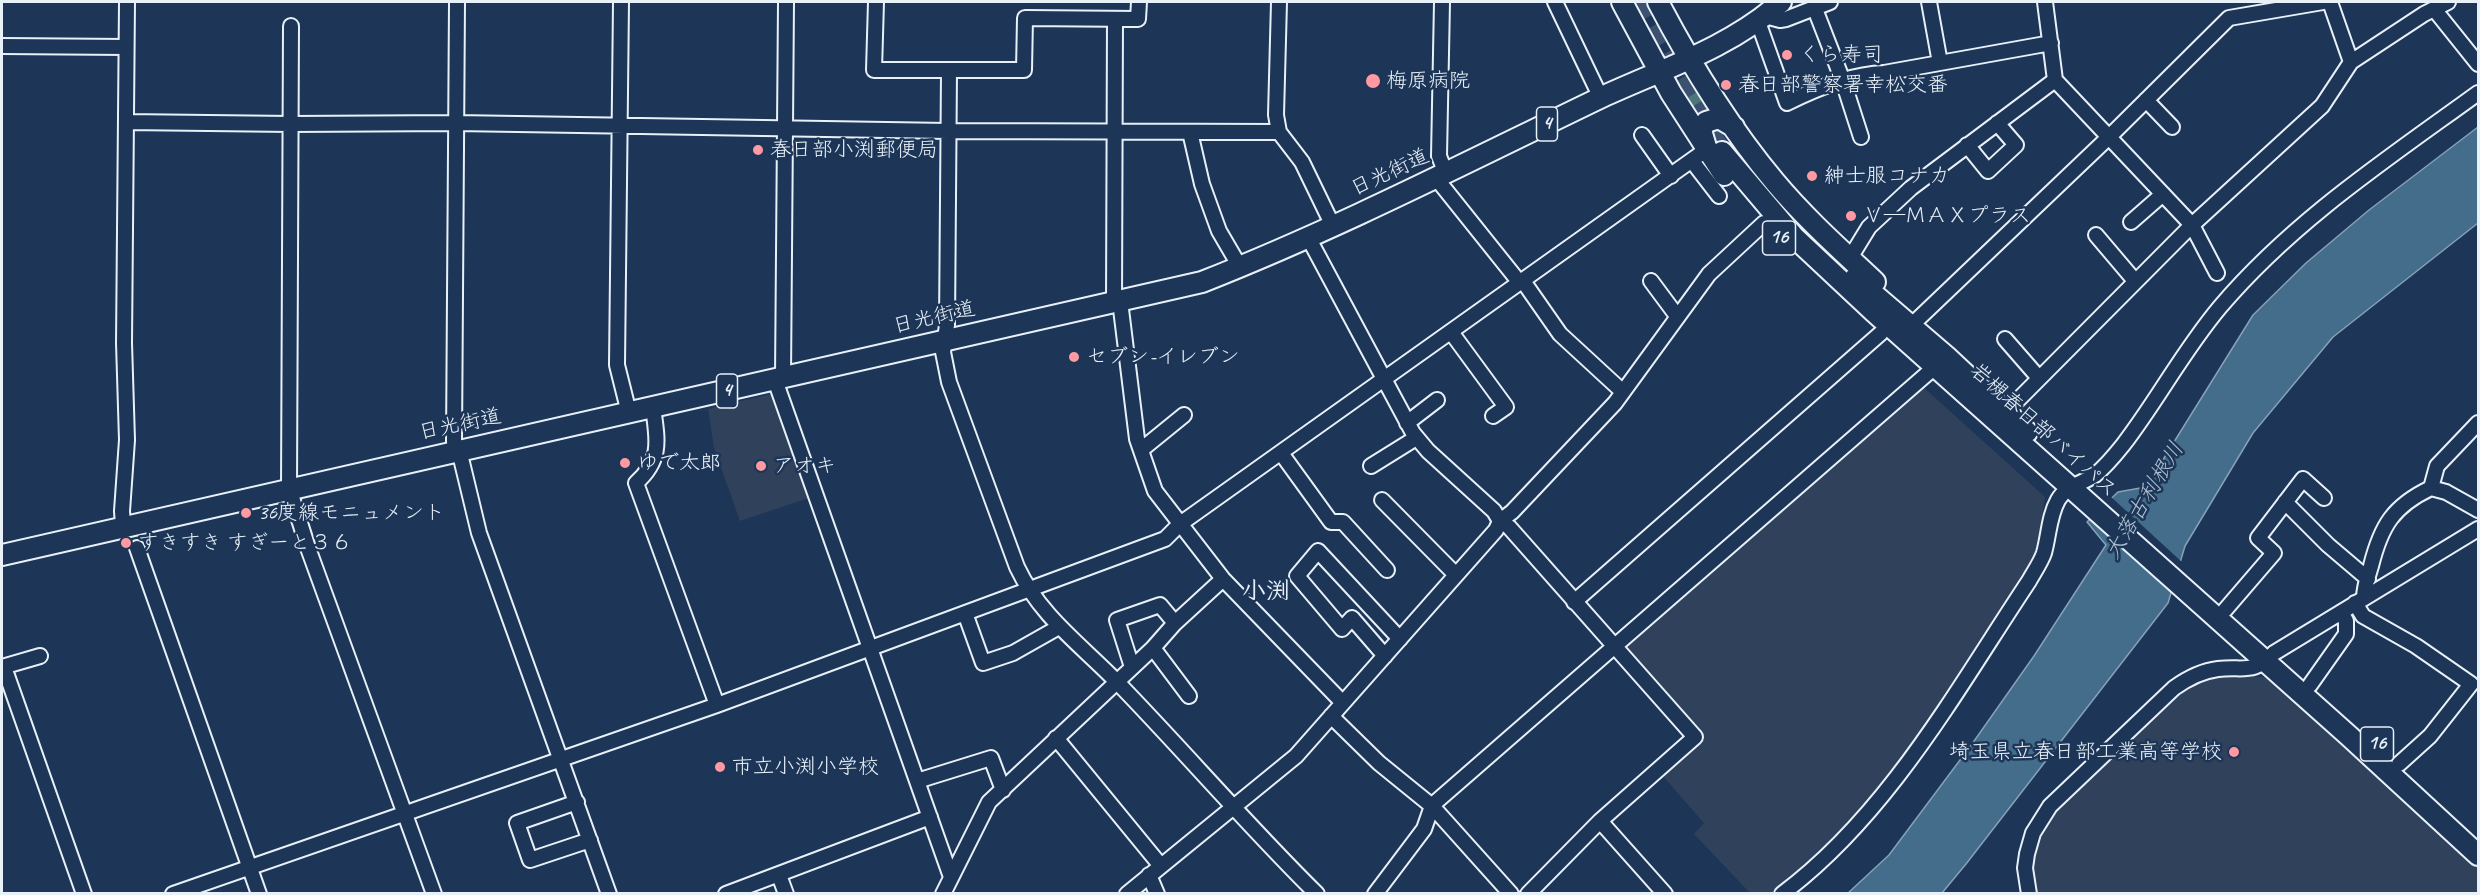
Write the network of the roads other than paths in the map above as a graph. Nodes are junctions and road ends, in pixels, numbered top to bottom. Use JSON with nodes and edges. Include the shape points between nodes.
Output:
{"nodes":[{"id":1,"x":127,"y":2,"type":"edge"},
{"id":2,"x":457,"y":2,"type":"edge"},
{"id":3,"x":621,"y":2,"type":"edge"},
{"id":4,"x":786,"y":2,"type":"edge"},
{"id":5,"x":876,"y":2,"type":"edge"},
{"id":6,"x":1139,"y":2,"type":"edge"},
{"id":7,"x":1279,"y":2,"type":"edge"},
{"id":8,"x":1442,"y":2,"type":"edge"},
{"id":9,"x":1555,"y":2,"type":"edge"},
{"id":10,"x":1622,"y":2,"type":"edge"},
{"id":11,"x":1658,"y":2,"type":"edge"},
{"id":12,"x":1781,"y":2,"type":"edge"},
{"id":13,"x":1830,"y":2,"type":"edge"},
{"id":14,"x":1929,"y":2,"type":"edge"},
{"id":15,"x":2045,"y":2,"type":"edge"},
{"id":16,"x":2323,"y":2,"type":"edge"},
{"id":17,"x":2330,"y":2,"type":"edge"},
{"id":18,"x":2448,"y":2,"type":"edge"},
{"id":19,"x":1815,"y":9,"type":"junction"},
{"id":20,"x":2434,"y":9,"type":"junction"},
{"id":21,"x":1115,"y":19,"type":"junction"},
{"id":22,"x":1760,"y":19,"type":"junction"},
{"id":23,"x":291,"y":26,"type":"dead end"},
{"id":24,"x":2051,"y":43,"type":"junction"},
{"id":25,"x":2,"y":46,"type":"edge"},
{"id":26,"x":126,"y":47,"type":"junction"},
{"id":27,"x":1689,"y":58,"type":"junction"},
{"id":28,"x":2351,"y":62,"type":"junction"},
{"id":29,"x":1940,"y":63,"type":"junction"},
{"id":30,"x":2478,"y":64,"type":"edge"},
{"id":31,"x":949,"y":71,"type":"junction"},
{"id":32,"x":1659,"y":71,"type":"junction"},
{"id":33,"x":2055,"y":80,"type":"junction"},
{"id":34,"x":1843,"y":81,"type":"junction"},
{"id":35,"x":2478,"y":93,"type":"edge"},
{"id":36,"x":1601,"y":98,"type":"junction"},
{"id":37,"x":2146,"y":100,"type":"junction"},
{"id":38,"x":126,"y":122,"type":"junction"},
{"id":39,"x":456,"y":123,"type":"junction"},
{"id":40,"x":1997,"y":123,"type":"junction"},
{"id":41,"x":291,"y":124,"type":"junction"},
{"id":42,"x":619,"y":126,"type":"junction"},
{"id":43,"x":2172,"y":127,"type":"dead end"},
{"id":44,"x":785,"y":129,"type":"junction"},
{"id":45,"x":948,"y":131,"type":"junction"},
{"id":46,"x":1113,"y":131,"type":"junction"},
{"id":47,"x":1190,"y":132,"type":"junction"},
{"id":48,"x":1279,"y":132,"type":"junction"},
{"id":49,"x":1642,"y":135,"type":"dead end"},
{"id":50,"x":2110,"y":136,"type":"junction"},
{"id":51,"x":1861,"y":137,"type":"dead end"},
{"id":52,"x":1967,"y":145,"type":"junction"},
{"id":53,"x":1717,"y":147,"type":"junction"},
{"id":54,"x":1441,"y":176,"type":"junction"},
{"id":55,"x":1671,"y":176,"type":"junction"},
{"id":56,"x":2163,"y":194,"type":"junction"},
{"id":57,"x":1719,"y":196,"type":"dead end"},
{"id":58,"x":2131,"y":222,"type":"dead end"},
{"id":59,"x":1764,"y":223,"type":"junction"},
{"id":60,"x":2192,"y":225,"type":"junction"},
{"id":61,"x":1333,"y":226,"type":"junction"},
{"id":62,"x":2096,"y":235,"type":"dead end"},
{"id":63,"x":1308,"y":237,"type":"junction"},
{"id":64,"x":1850,"y":258,"type":"junction"},
{"id":65,"x":1240,"y":267,"type":"junction"},
{"id":66,"x":2217,"y":273,"type":"dead end"},
{"id":67,"x":1651,"y":281,"type":"dead end"},
{"id":68,"x":2135,"y":281,"type":"junction"},
{"id":69,"x":1521,"y":282,"type":"junction"},
{"id":70,"x":1117,"y":302,"type":"junction"},
{"id":71,"x":1677,"y":316,"type":"junction"},
{"id":72,"x":1917,"y":320,"type":"junction"},
{"id":73,"x":1451,"y":332,"type":"junction"},
{"id":74,"x":1881,"y":333,"type":"junction"},
{"id":75,"x":2005,"y":339,"type":"dead end"},
{"id":76,"x":944,"y":340,"type":"junction"},
{"id":77,"x":1946,"y":356,"type":"junction"},
{"id":78,"x":1928,"y":374,"type":"junction"},
{"id":79,"x":2040,"y":378,"type":"junction"},
{"id":80,"x":779,"y":379,"type":"junction"},
{"id":81,"x":1383,"y":380,"type":"junction"},
{"id":82,"x":1623,"y":392,"type":"junction"},
{"id":83,"x":1437,"y":400,"type":"dead end"},
{"id":84,"x":653,"y":407,"type":"junction"},
{"id":85,"x":629,"y":412,"type":"junction"},
{"id":86,"x":1184,"y":415,"type":"dead end"},
{"id":87,"x":1493,"y":416,"type":"dead end"},
{"id":88,"x":2001,"y":417,"type":"junction"},
{"id":89,"x":1407,"y":423,"type":"junction"},
{"id":90,"x":2478,"y":423,"type":"edge"},
{"id":91,"x":1416,"y":438,"type":"junction"},
{"id":92,"x":459,"y":450,"type":"junction"},
{"id":93,"x":1141,"y":450,"type":"junction"},
{"id":94,"x":1281,"y":453,"type":"junction"},
{"id":95,"x":1371,"y":466,"type":"dead end"},
{"id":96,"x":2076,"y":485,"type":"junction"},
{"id":97,"x":289,"y":488,"type":"junction"},
{"id":98,"x":2431,"y":488,"type":"junction"},
{"id":99,"x":2324,"y":498,"type":"dead end"},
{"id":100,"x":1382,"y":500,"type":"dead end"},
{"id":101,"x":2286,"y":502,"type":"junction"},
{"id":102,"x":2478,"y":510,"type":"edge"},
{"id":103,"x":1500,"y":521,"type":"junction"},
{"id":104,"x":1180,"y":524,"type":"junction"},
{"id":105,"x":123,"y":525,"type":"junction"},
{"id":106,"x":2478,"y":530,"type":"edge"},
{"id":107,"x":137,"y":548,"type":"dead end"},
{"id":108,"x":2,"y":555,"type":"edge"},
{"id":109,"x":1388,"y":570,"type":"dead end"},
{"id":110,"x":1456,"y":575,"type":"junction"},
{"id":111,"x":1223,"y":579,"type":"junction"},
{"id":112,"x":2368,"y":579,"type":"junction"},
{"id":113,"x":2186,"y":583,"type":"junction"},
{"id":114,"x":1028,"y":590,"type":"junction"},
{"id":115,"x":2360,"y":601,"type":"junction"},
{"id":116,"x":1574,"y":602,"type":"junction"},
{"id":117,"x":2225,"y":610,"type":"junction"},
{"id":118,"x":2341,"y":612,"type":"junction"},
{"id":119,"x":965,"y":613,"type":"junction"},
{"id":120,"x":1175,"y":622,"type":"junction"},
{"id":121,"x":1059,"y":627,"type":"junction"},
{"id":122,"x":1400,"y":639,"type":"junction"},
{"id":123,"x":1615,"y":644,"type":"junction"},
{"id":124,"x":869,"y":647,"type":"junction"},
{"id":125,"x":1153,"y":648,"type":"junction"},
{"id":126,"x":40,"y":656,"type":"dead end"},
{"id":127,"x":1385,"y":656,"type":"junction"},
{"id":128,"x":2269,"y":657,"type":"junction"},
{"id":129,"x":3,"y":667,"type":"edge"},
{"id":130,"x":1132,"y":667,"type":"junction"},
{"id":131,"x":1116,"y":681,"type":"junction"},
{"id":132,"x":2310,"y":685,"type":"junction"},
{"id":133,"x":1189,"y":696,"type":"dead end"},
{"id":134,"x":1343,"y":703,"type":"junction"},
{"id":135,"x":717,"y":705,"type":"junction"},
{"id":136,"x":1331,"y":716,"type":"junction"},
{"id":137,"x":1056,"y":738,"type":"junction"},
{"id":138,"x":562,"y":760,"type":"junction"},
{"id":139,"x":2399,"y":764,"type":"junction"},
{"id":140,"x":917,"y":781,"type":"junction"},
{"id":141,"x":1003,"y":790,"type":"junction"},
{"id":142,"x":577,"y":802,"type":"junction"},
{"id":143,"x":1233,"y":806,"type":"junction"},
{"id":144,"x":1432,"y":806,"type":"junction"},
{"id":145,"x":405,"y":811,"type":"junction"},
{"id":146,"x":930,"y":817,"type":"junction"},
{"id":147,"x":1600,"y":821,"type":"junction"},
{"id":148,"x":2478,"y":837,"type":"edge"},
{"id":149,"x":590,"y":840,"type":"junction"},
{"id":150,"x":2478,"y":855,"type":"edge"},
{"id":151,"x":1161,"y":866,"type":"junction"},
{"id":152,"x":249,"y":867,"type":"junction"},
{"id":153,"x":779,"y":875,"type":"junction"},
{"id":154,"x":1149,"y":875,"type":"junction"},
{"id":155,"x":951,"y":877,"type":"junction"},
{"id":156,"x":84,"y":894,"type":"edge"},
{"id":157,"x":173,"y":894,"type":"edge"},
{"id":158,"x":259,"y":894,"type":"edge"},
{"id":159,"x":434,"y":894,"type":"edge"},
{"id":160,"x":609,"y":894,"type":"edge"},
{"id":161,"x":726,"y":894,"type":"edge"},
{"id":162,"x":786,"y":894,"type":"edge"},
{"id":163,"x":943,"y":894,"type":"edge"},
{"id":164,"x":1127,"y":894,"type":"edge"},
{"id":165,"x":1157,"y":894,"type":"edge"},
{"id":166,"x":1317,"y":894,"type":"edge"},
{"id":167,"x":1375,"y":894,"type":"edge"},
{"id":168,"x":1511,"y":894,"type":"edge"},
{"id":169,"x":1528,"y":894,"type":"edge"},
{"id":170,"x":1665,"y":894,"type":"edge"},
{"id":171,"x":1782,"y":894,"type":"edge"},
{"id":172,"x":2029,"y":894,"type":"edge"}],
"edges":[{"from":1,"to":26,"type":"street"},
{"from":2,"to":39,"type":"street"},
{"from":3,"to":42,"type":"street"},
{"from":4,"to":44,"type":"street"},
{"from":5,"to":31,"type":"street","via":[[874,70]]},
{"from":6,"to":21,"type":"street","via":[[1138,19]]},
{"from":7,"to":48,"type":"street"},
{"from":8,"to":54,"type":"street"},
{"from":9,"to":36,"type":"street"},
{"from":10,"to":32,"type":"highway","number":"16"},
{"from":11,"to":27,"type":"highway","number":"16"},
{"from":12,"to":22,"type":"highway","number":"4"},
{"from":13,"to":19,"type":"street"},
{"from":14,"to":29,"type":"street"},
{"from":15,"to":24,"type":"street"},
{"from":16,"to":37,"type":"street","via":[[2229,18]]},
{"from":17,"to":28,"type":"street"},
{"from":18,"to":20,"type":"street"},
{"from":19,"to":22,"type":"street","via":[[1786,19]]},
{"from":19,"to":34,"type":"street"},
{"from":20,"to":28,"type":"street"},
{"from":20,"to":30,"type":"street"},
{"from":21,"to":31,"type":"street","via":[[1025,18],[1024,70]]},
{"from":21,"to":46,"type":"street"},
{"from":22,"to":27,"type":"highway","name":"日光街道","number":"4"},
{"from":22,"to":34,"type":"street","via":[[1787,103]]},
{"from":23,"to":41,"type":"street"},
{"from":24,"to":29,"type":"street"},
{"from":24,"to":33,"type":"street"},
{"from":25,"to":26,"type":"street"},
{"from":26,"to":38,"type":"street"},
{"from":27,"to":32,"type":"highway","name":"日光街道","number":"4"},
{"from":27,"to":53,"type":"highway","number":"16"},
{"from":28,"to":60,"type":"street","via":[[2322,106]]},
{"from":29,"to":34,"type":"street","via":[[1862,74]]},
{"from":31,"to":45,"type":"street"},
{"from":32,"to":36,"type":"highway","name":"日光街道","number":"4"},
{"from":32,"to":53,"type":"highway","number":"16"},
{"from":33,"to":40,"type":"street"},
{"from":33,"to":50,"type":"street"},
{"from":34,"to":51,"type":"street"},
{"from":35,"to":96,"type":"street","via":[[2347,187],[2266,257],[2184,353],[2121,447],[2098,473]]},
{"from":36,"to":54,"type":"highway","name":"日光街道","number":"4"},
{"from":37,"to":43,"type":"street"},
{"from":37,"to":50,"type":"street"},
{"from":38,"to":41,"type":"street"},
{"from":38,"to":105,"type":"street","via":[[127,440]]},
{"from":39,"to":41,"type":"street"},
{"from":39,"to":42,"type":"street"},
{"from":39,"to":92,"type":"street","via":[[454,442]]},
{"from":40,"to":52,"type":"street"},
{"from":40,"to":52,"type":"street","via":[[2016,145],[1988,171]]},
{"from":41,"to":97,"type":"street"},
{"from":42,"to":44,"type":"street"},
{"from":42,"to":85,"type":"street","via":[[616,365]]},
{"from":44,"to":45,"type":"street"},
{"from":44,"to":80,"type":"street"},
{"from":45,"to":46,"type":"street"},
{"from":45,"to":76,"type":"street"},
{"from":46,"to":47,"type":"street"},
{"from":46,"to":70,"type":"street"},
{"from":47,"to":48,"type":"street"},
{"from":47,"to":65,"type":"street","via":[[1202,184],[1219,231]]},
{"from":48,"to":61,"type":"street","via":[[1302,162]]},
{"from":49,"to":55,"type":"street"},
{"from":50,"to":56,"type":"street"},
{"from":50,"to":72,"type":"street"},
{"from":52,"to":64,"type":"street","via":[[1869,227]]},
{"from":53,"to":55,"type":"street"},
{"from":53,"to":57,"type":"street"},
{"from":53,"to":59,"type":"highway","number":"16"},
{"from":53,"to":64,"type":"highway","number":"16","via":[[1775,182]]},
{"from":53,"to":77,"type":"highway","name":"岩槻春日部バイパス","number":"16","via":[[1837,262]]},
{"from":53,"to":88,"type":"highway","name":"岩槻春日部バイパス","number":"16","via":[[1794,237]]},
{"from":54,"to":61,"type":"highway","name":"日光街道","number":"4"},
{"from":54,"to":69,"type":"street"},
{"from":55,"to":69,"type":"street"},
{"from":56,"to":58,"type":"street"},
{"from":56,"to":60,"type":"street"},
{"from":59,"to":71,"type":"street","via":[[1709,274]]},
{"from":59,"to":74,"type":"highway","number":"16"},
{"from":60,"to":66,"type":"street"},
{"from":60,"to":68,"type":"street"},
{"from":61,"to":63,"type":"highway","name":"日光街道","number":"4"},
{"from":62,"to":68,"type":"street"},
{"from":63,"to":65,"type":"highway","name":"日光街道","number":"4"},
{"from":63,"to":81,"type":"street"},
{"from":64,"to":72,"type":"highway","number":"16"},
{"from":65,"to":70,"type":"highway","name":"日光街道","number":"4","via":[[1202,282]]},
{"from":67,"to":71,"type":"street"},
{"from":68,"to":79,"type":"street"},
{"from":69,"to":73,"type":"street"},
{"from":69,"to":82,"type":"street","via":[[1560,334]]},
{"from":70,"to":76,"type":"highway","name":"日光街道","number":"4"},
{"from":70,"to":93,"type":"street"},
{"from":71,"to":82,"type":"street"},
{"from":72,"to":77,"type":"highway","number":"16"},
{"from":73,"to":81,"type":"street"},
{"from":73,"to":87,"type":"street","via":[[1506,408]]},
{"from":74,"to":78,"type":"highway","number":"16"},
{"from":74,"to":116,"type":"street"},
{"from":75,"to":79,"type":"street"},
{"from":76,"to":80,"type":"highway","name":"日光街道","number":"4"},
{"from":76,"to":114,"type":"street","via":[[950,382]]},
{"from":77,"to":88,"type":"highway","name":"岩槻春日部バイパス","number":"16"},
{"from":78,"to":88,"type":"highway","number":"16"},
{"from":78,"to":123,"type":"street"},
{"from":79,"to":88,"type":"street"},
{"from":80,"to":84,"type":"highway","name":"日光街道","number":"4"},
{"from":80,"to":124,"type":"street"},
{"from":81,"to":89,"type":"street"},
{"from":81,"to":94,"type":"street"},
{"from":82,"to":103,"type":"street"},
{"from":83,"to":89,"type":"street"},
{"from":84,"to":85,"type":"highway","name":"日光街道","number":"4"},
{"from":84,"to":135,"type":"street","via":[[658,449],[646,474],[636,483]]},
{"from":85,"to":92,"type":"highway","name":"日光街道","number":"4"},
{"from":86,"to":93,"type":"street"},
{"from":88,"to":96,"type":"highway","name":"岩槻春日部バイパス","number":"16"},
{"from":89,"to":91,"type":"street"},
{"from":90,"to":98,"type":"street","via":[[2437,466]]},
{"from":91,"to":95,"type":"street"},
{"from":91,"to":103,"type":"street"},
{"from":92,"to":97,"type":"highway","name":"日光街道","number":"4"},
{"from":92,"to":138,"type":"street","via":[[479,533]]},
{"from":93,"to":104,"type":"street","via":[[1155,491]]},
{"from":94,"to":104,"type":"street"},
{"from":94,"to":109,"type":"street","via":[[1331,522],[1343,522]]},
{"from":96,"to":113,"type":"highway","name":"岩槻春日部バイパス","number":"16"},
{"from":96,"to":171,"type":"street","via":[[2059,498],[2043,555],[2029,581],[1886,791],[1846,836]]},
{"from":97,"to":105,"type":"highway","name":"日光街道","number":"4"},
{"from":97,"to":145,"type":"street"},
{"from":98,"to":102,"type":"street"},
{"from":98,"to":112,"type":"street","via":[[2410,498],[2390,516],[2377,542]]},
{"from":99,"to":101,"type":"street","via":[[2303,479]]},
{"from":100,"to":110,"type":"street"},
{"from":101,"to":112,"type":"street"},
{"from":101,"to":117,"type":"street","via":[[2258,538],[2274,553]]},
{"from":103,"to":110,"type":"street"},
{"from":103,"to":116,"type":"street"},
{"from":104,"to":111,"type":"street"},
{"from":104,"to":114,"type":"street","via":[[1165,539]]},
{"from":105,"to":108,"type":"highway","name":"日光街道","number":"4"},
{"from":106,"to":115,"type":"street"},
{"from":107,"to":152,"type":"street"},
{"from":110,"to":122,"type":"street"},
{"from":111,"to":120,"type":"street"},
{"from":111,"to":134,"type":"street"},
{"from":112,"to":115,"type":"street"},
{"from":113,"to":117,"type":"highway","name":"岩槻春日部バイパス","number":"16"},
{"from":113,"to":128,"type":"highway","name":"岩槻春日部バイパス","number":"16"},
{"from":114,"to":119,"type":"street"},
{"from":114,"to":121,"type":"street"},
{"from":115,"to":118,"type":"street"},
{"from":115,"to":139,"type":"street","via":[[2363,616],[2471,684],[2430,736]]},
{"from":116,"to":123,"type":"street"},
{"from":117,"to":128,"type":"highway","name":"岩槻春日部バイパス","number":"16"},
{"from":118,"to":128,"type":"street"},
{"from":118,"to":132,"type":"street","via":[[2346,634]]},
{"from":119,"to":121,"type":"street","via":[[983,663],[1013,653]]},
{"from":119,"to":124,"type":"street"},
{"from":120,"to":125,"type":"street"},
{"from":120,"to":130,"type":"street","via":[[1160,605],[1117,620]]},
{"from":121,"to":131,"type":"street"},
{"from":122,"to":127,"type":"street"},
{"from":122,"to":127,"type":"street","via":[[1318,551],[1297,576],[1342,629],[1352,618]]},
{"from":123,"to":144,"type":"street"},
{"from":123,"to":147,"type":"street","via":[[1695,737]]},
{"from":124,"to":135,"type":"street"},
{"from":124,"to":140,"type":"street"},
{"from":125,"to":130,"type":"street"},
{"from":125,"to":133,"type":"street"},
{"from":126,"to":129,"type":"street"},
{"from":127,"to":134,"type":"street"},
{"from":128,"to":132,"type":"highway","name":"岩槻春日部バイパス","number":"16"},
{"from":128,"to":150,"type":"highway","name":"岩槻春日部バイパス","number":"16"},
{"from":128,"to":172,"type":"street","via":[[2252,669],[2205,671],[2185,680],[2050,806],[2030,842],[2025,868]]},
{"from":129,"to":156,"type":"street"},
{"from":130,"to":131,"type":"street"},
{"from":131,"to":137,"type":"street"},
{"from":131,"to":143,"type":"street"},
{"from":132,"to":139,"type":"highway","name":"岩槻春日部バイパス","number":"16"},
{"from":134,"to":136,"type":"street"},
{"from":135,"to":138,"type":"street"},
{"from":136,"to":143,"type":"street","via":[[1296,756]]},
{"from":136,"to":144,"type":"street","via":[[1379,763]]},
{"from":137,"to":141,"type":"street"},
{"from":137,"to":151,"type":"street"},
{"from":138,"to":142,"type":"street"},
{"from":138,"to":145,"type":"street"},
{"from":139,"to":148,"type":"highway","name":"岩槻春日部バイパス","number":"16"},
{"from":140,"to":141,"type":"street","via":[[991,758]]},
{"from":140,"to":146,"type":"street"},
{"from":141,"to":155,"type":"street","via":[[989,802]]},
{"from":142,"to":149,"type":"street"},
{"from":142,"to":149,"type":"street","via":[[517,822],[523,841],[530,860]]},
{"from":143,"to":151,"type":"street"},
{"from":143,"to":166,"type":"street"},
{"from":144,"to":167,"type":"street","via":[[1424,828]]},
{"from":144,"to":168,"type":"street"},
{"from":145,"to":152,"type":"street"},
{"from":145,"to":159,"type":"street"},
{"from":146,"to":153,"type":"street"},
{"from":146,"to":155,"type":"street"},
{"from":147,"to":169,"type":"street"},
{"from":147,"to":170,"type":"street"},
{"from":149,"to":160,"type":"street"},
{"from":151,"to":154,"type":"street"},
{"from":152,"to":157,"type":"street"},
{"from":152,"to":158,"type":"street"},
{"from":153,"to":161,"type":"street"},
{"from":153,"to":162,"type":"street"},
{"from":154,"to":164,"type":"street"},
{"from":154,"to":165,"type":"street"},
{"from":155,"to":163,"type":"street"}]}
